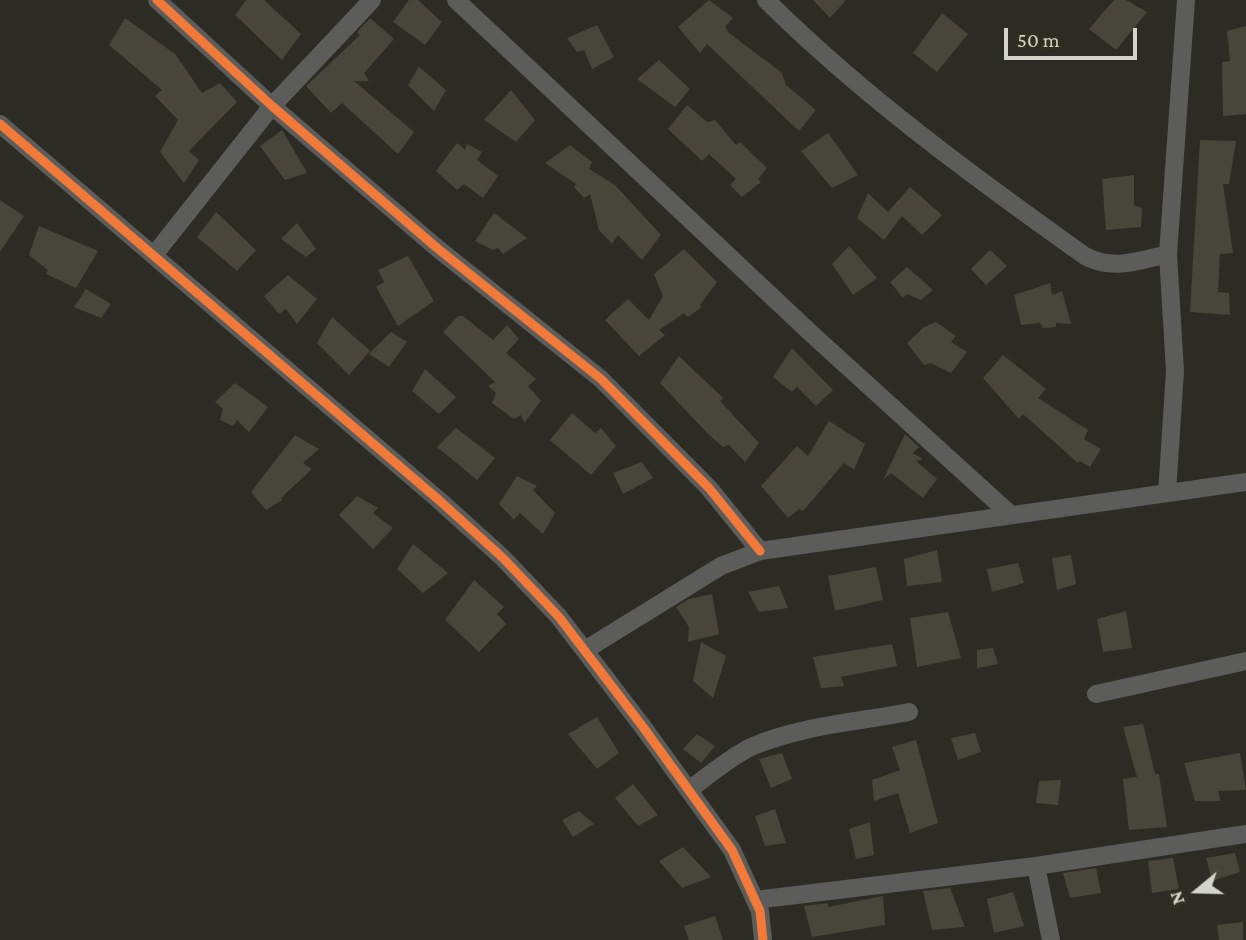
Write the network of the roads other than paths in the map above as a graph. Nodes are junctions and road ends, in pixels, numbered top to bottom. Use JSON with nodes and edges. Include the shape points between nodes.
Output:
{"nodes":[{"id":1,"x":157,"y":0,"type":"edge"},
{"id":2,"x":372,"y":0,"type":"edge"},
{"id":3,"x":456,"y":0,"type":"edge"},
{"id":4,"x":766,"y":0,"type":"edge"},
{"id":5,"x":1186,"y":0,"type":"edge"},
{"id":6,"x":272,"y":106,"type":"junction"},
{"id":7,"x":0,"y":124,"type":"edge"},
{"id":8,"x":1168,"y":254,"type":"junction"},
{"id":9,"x":154,"y":255,"type":"junction"},
{"id":10,"x":1246,"y":482,"type":"edge"},
{"id":11,"x":1167,"y":493,"type":"junction"},
{"id":12,"x":1011,"y":514,"type":"junction"},
{"id":13,"x":761,"y":551,"type":"junction"},
{"id":14,"x":585,"y":650,"type":"junction"},
{"id":15,"x":1246,"y":661,"type":"edge"},
{"id":16,"x":1096,"y":694,"type":"dead end"},
{"id":17,"x":909,"y":712,"type":"dead end"},
{"id":18,"x":690,"y":790,"type":"junction"},
{"id":19,"x":1246,"y":834,"type":"edge"},
{"id":20,"x":1036,"y":866,"type":"junction"},
{"id":21,"x":755,"y":900,"type":"junction"},
{"id":22,"x":764,"y":940,"type":"edge"},
{"id":23,"x":1051,"y":940,"type":"edge"}],
"edges":[{"from":1,"to":6,"type":"street"},
{"from":2,"to":6,"type":"street"},
{"from":3,"to":12,"type":"street"},
{"from":4,"to":8,"type":"street","via":[[813,46],[971,174],[1085,256],[1115,266]]},
{"from":5,"to":8,"type":"street"},
{"from":6,"to":9,"type":"street"},
{"from":6,"to":13,"type":"street","via":[[437,248],[601,379],[709,488]]},
{"from":7,"to":9,"type":"street"},
{"from":8,"to":11,"type":"street","via":[[1175,371]]},
{"from":9,"to":14,"type":"street","via":[[485,542]]},
{"from":10,"to":11,"type":"street"},
{"from":11,"to":12,"type":"street"},
{"from":12,"to":13,"type":"street"},
{"from":13,"to":14,"type":"street","via":[[722,566]]},
{"from":14,"to":18,"type":"street"},
{"from":15,"to":16,"type":"street"},
{"from":17,"to":18,"type":"street","via":[[787,735],[752,747]]},
{"from":18,"to":21,"type":"street","via":[[732,850]]},
{"from":19,"to":20,"type":"street"},
{"from":20,"to":21,"type":"street"},
{"from":20,"to":23,"type":"street"},
{"from":21,"to":22,"type":"street"}]}
